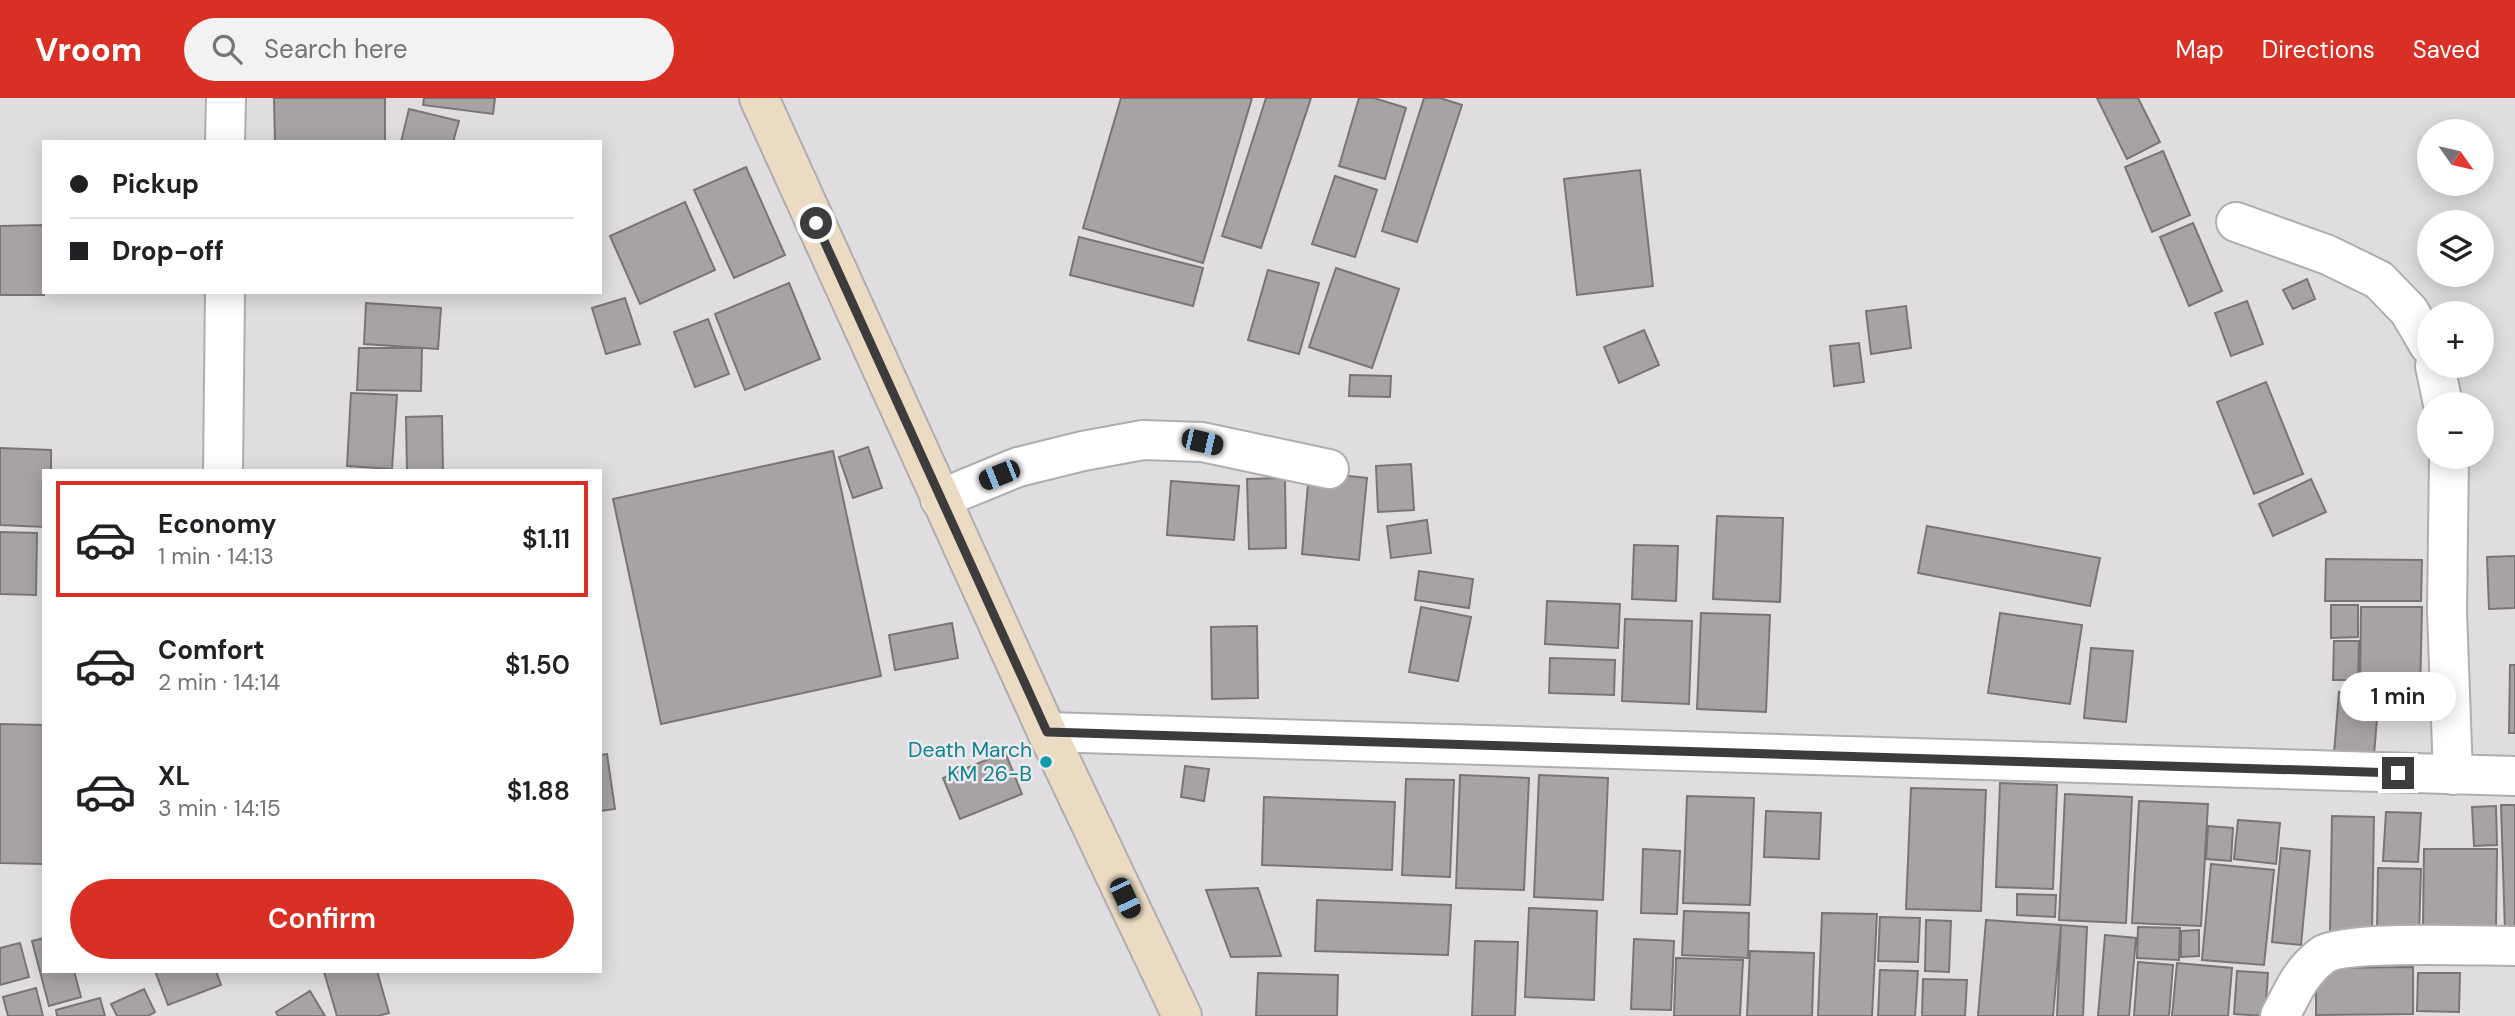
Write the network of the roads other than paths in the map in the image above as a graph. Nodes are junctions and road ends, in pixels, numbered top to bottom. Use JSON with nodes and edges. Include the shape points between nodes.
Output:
{"nodes":[{"id":1,"x":226,"y":98,"type":"edge"},
{"id":2,"x":759,"y":98,"type":"edge"},
{"id":3,"x":225,"y":140,"type":"edge"},
{"id":4,"x":2236,"y":222,"type":"dead end"},
{"id":5,"x":225,"y":294,"type":"edge"},
{"id":6,"x":2417,"y":325,"type":"edge"},
{"id":7,"x":223,"y":469,"type":"edge"},
{"id":8,"x":1329,"y":469,"type":"dead end"},
{"id":9,"x":2449,"y":469,"type":"edge"},
{"id":10,"x":940,"y":499,"type":"junction"},
{"id":11,"x":1047,"y":732,"type":"junction"},
{"id":12,"x":2453,"y":775,"type":"junction"},
{"id":13,"x":2515,"y":776,"type":"edge"},
{"id":14,"x":2515,"y":946,"type":"edge"},
{"id":15,"x":1182,"y":1016,"type":"edge"},
{"id":16,"x":2280,"y":1016,"type":"edge"}],
"edges":[{"from":1,"to":3,"type":"street"},
{"from":2,"to":10,"type":"main road"},
{"from":4,"to":6,"type":"street","via":[[2328,255],[2379,280]]},
{"from":5,"to":7,"type":"street"},
{"from":8,"to":10,"type":"street","via":[[1202,442],[1143,440],[1018,467]]},
{"from":9,"to":12,"type":"street","via":[[2447,611]]},
{"from":10,"to":11,"type":"main road"},
{"from":11,"to":12,"type":"street"},
{"from":11,"to":15,"type":"main road"},
{"from":12,"to":13,"type":"street"},
{"from":14,"to":16,"type":"street","via":[[2364,946],[2325,953],[2302,972]]}]}
